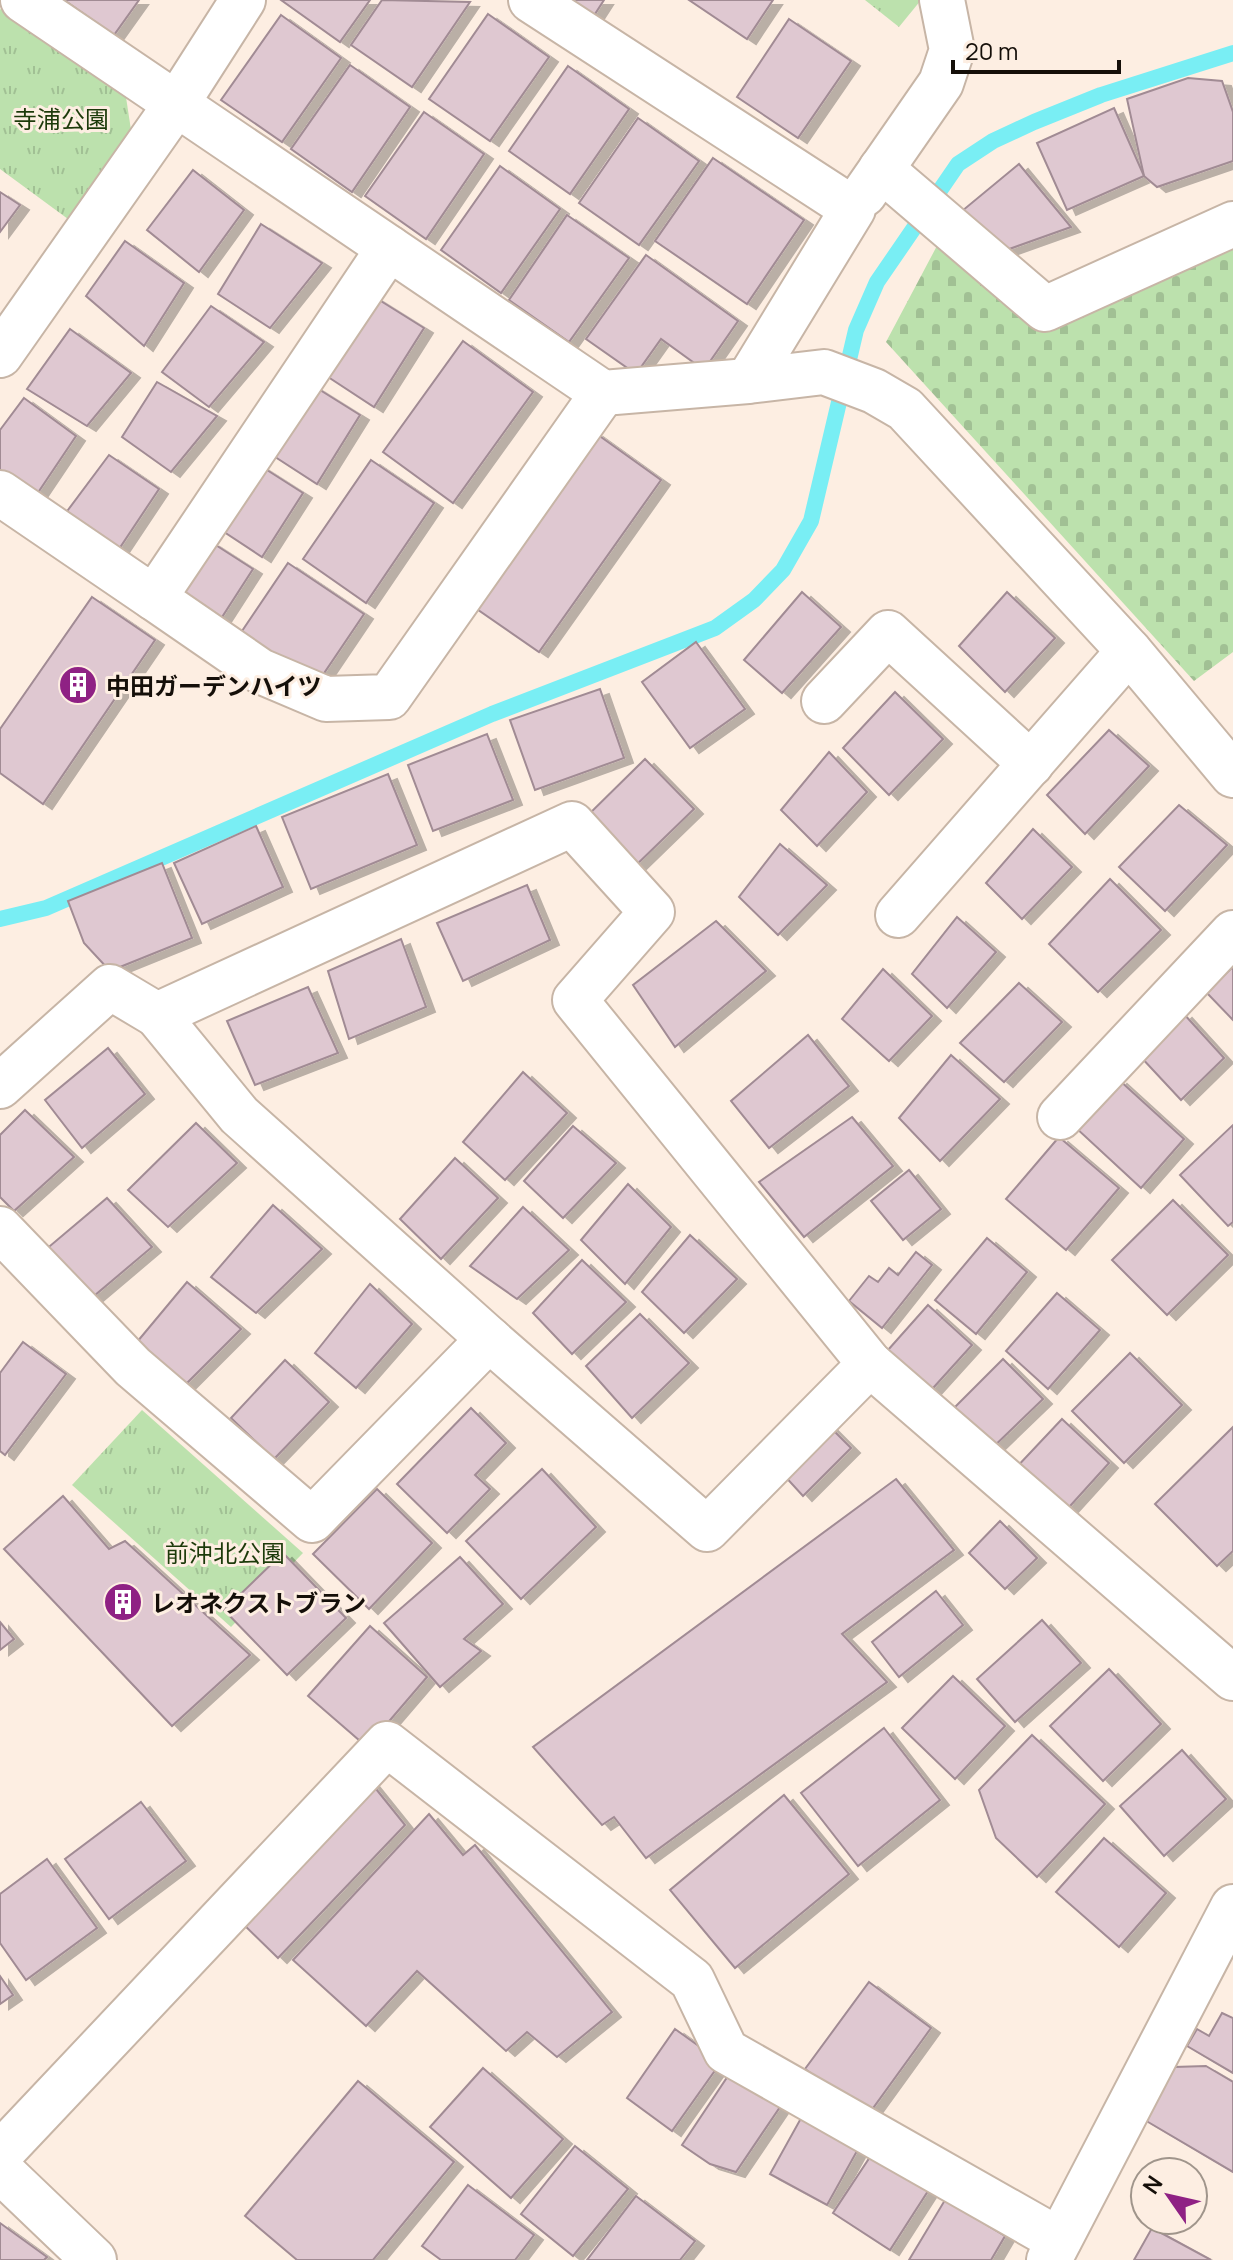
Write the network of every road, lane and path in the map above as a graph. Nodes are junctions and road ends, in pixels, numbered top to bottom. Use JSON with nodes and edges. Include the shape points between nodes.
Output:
{"nodes":[{"id":1,"x":23,"y":0,"type":"edge"},
{"id":2,"x":243,"y":0,"type":"edge"},
{"id":3,"x":531,"y":0,"type":"edge"},
{"id":4,"x":942,"y":0,"type":"edge"},
{"id":5,"x":177,"y":103,"type":"junction"},
{"id":6,"x":893,"y":179,"type":"junction"},
{"id":7,"x":853,"y":209,"type":"junction"},
{"id":8,"x":1233,"y":224,"type":"edge"},
{"id":9,"x":389,"y":248,"type":"junction"},
{"id":10,"x":0,"y":355,"type":"edge"},
{"id":11,"x":748,"y":381,"type":"junction"},
{"id":12,"x":603,"y":393,"type":"junction"},
{"id":13,"x":0,"y":493,"type":"edge"},
{"id":14,"x":154,"y":598,"type":"junction"},
{"id":15,"x":1129,"y":651,"type":"junction"},
{"id":16,"x":824,"y":701,"type":"dead end"},
{"id":17,"x":1031,"y":764,"type":"junction"},
{"id":18,"x":1233,"y":775,"type":"edge"},
{"id":19,"x":898,"y":915,"type":"dead end"},
{"id":20,"x":1233,"y":933,"type":"edge"},
{"id":21,"x":157,"y":1015,"type":"junction"},
{"id":22,"x":0,"y":1086,"type":"edge"},
{"id":23,"x":1060,"y":1117,"type":"dead end"},
{"id":24,"x":0,"y":1229,"type":"edge"},
{"id":25,"x":489,"y":1339,"type":"junction"},
{"id":26,"x":870,"y":1364,"type":"junction"},
{"id":27,"x":1233,"y":1678,"type":"edge"},
{"id":28,"x":1233,"y":1907,"type":"edge"},
{"id":29,"x":0,"y":2154,"type":"edge"},
{"id":30,"x":0,"y":2170,"type":"edge"},
{"id":31,"x":1054,"y":2250,"type":"edge"},
{"id":32,"x":94,"y":2260,"type":"edge"}],
"edges":[{"from":1,"to":5,"type":"street"},
{"from":2,"to":5,"type":"street"},
{"from":3,"to":7,"type":"street"},
{"from":4,"to":6,"type":"street","via":[[947,67]]},
{"from":5,"to":9,"type":"street"},
{"from":5,"to":10,"type":"street"},
{"from":6,"to":7,"type":"street"},
{"from":6,"to":8,"type":"street","via":[[1045,309]]},
{"from":7,"to":11,"type":"street"},
{"from":9,"to":12,"type":"street"},
{"from":9,"to":14,"type":"street"},
{"from":11,"to":12,"type":"street"},
{"from":11,"to":15,"type":"street","via":[[824,372],[905,409]]},
{"from":12,"to":14,"type":"street","via":[[389,697],[326,699],[260,671]]},
{"from":13,"to":14,"type":"street"},
{"from":15,"to":17,"type":"street"},
{"from":15,"to":18,"type":"street"},
{"from":16,"to":17,"type":"street","via":[[888,633]]},
{"from":17,"to":19,"type":"street"},
{"from":20,"to":23,"type":"street"},
{"from":21,"to":22,"type":"street","via":[[110,987]]},
{"from":21,"to":25,"type":"street","via":[[239,1115]]},
{"from":21,"to":26,"type":"street","via":[[572,824],[652,912],[575,1000]]},
{"from":24,"to":25,"type":"street","via":[[133,1367],[312,1520]]},
{"from":25,"to":26,"type":"street","via":[[707,1529]]},
{"from":26,"to":27,"type":"street"},
{"from":28,"to":31,"type":"street"},
{"from":29,"to":31,"type":"street","via":[[387,1744],[692,1980],[726,2051]]},
{"from":30,"to":32,"type":"street"}]}
